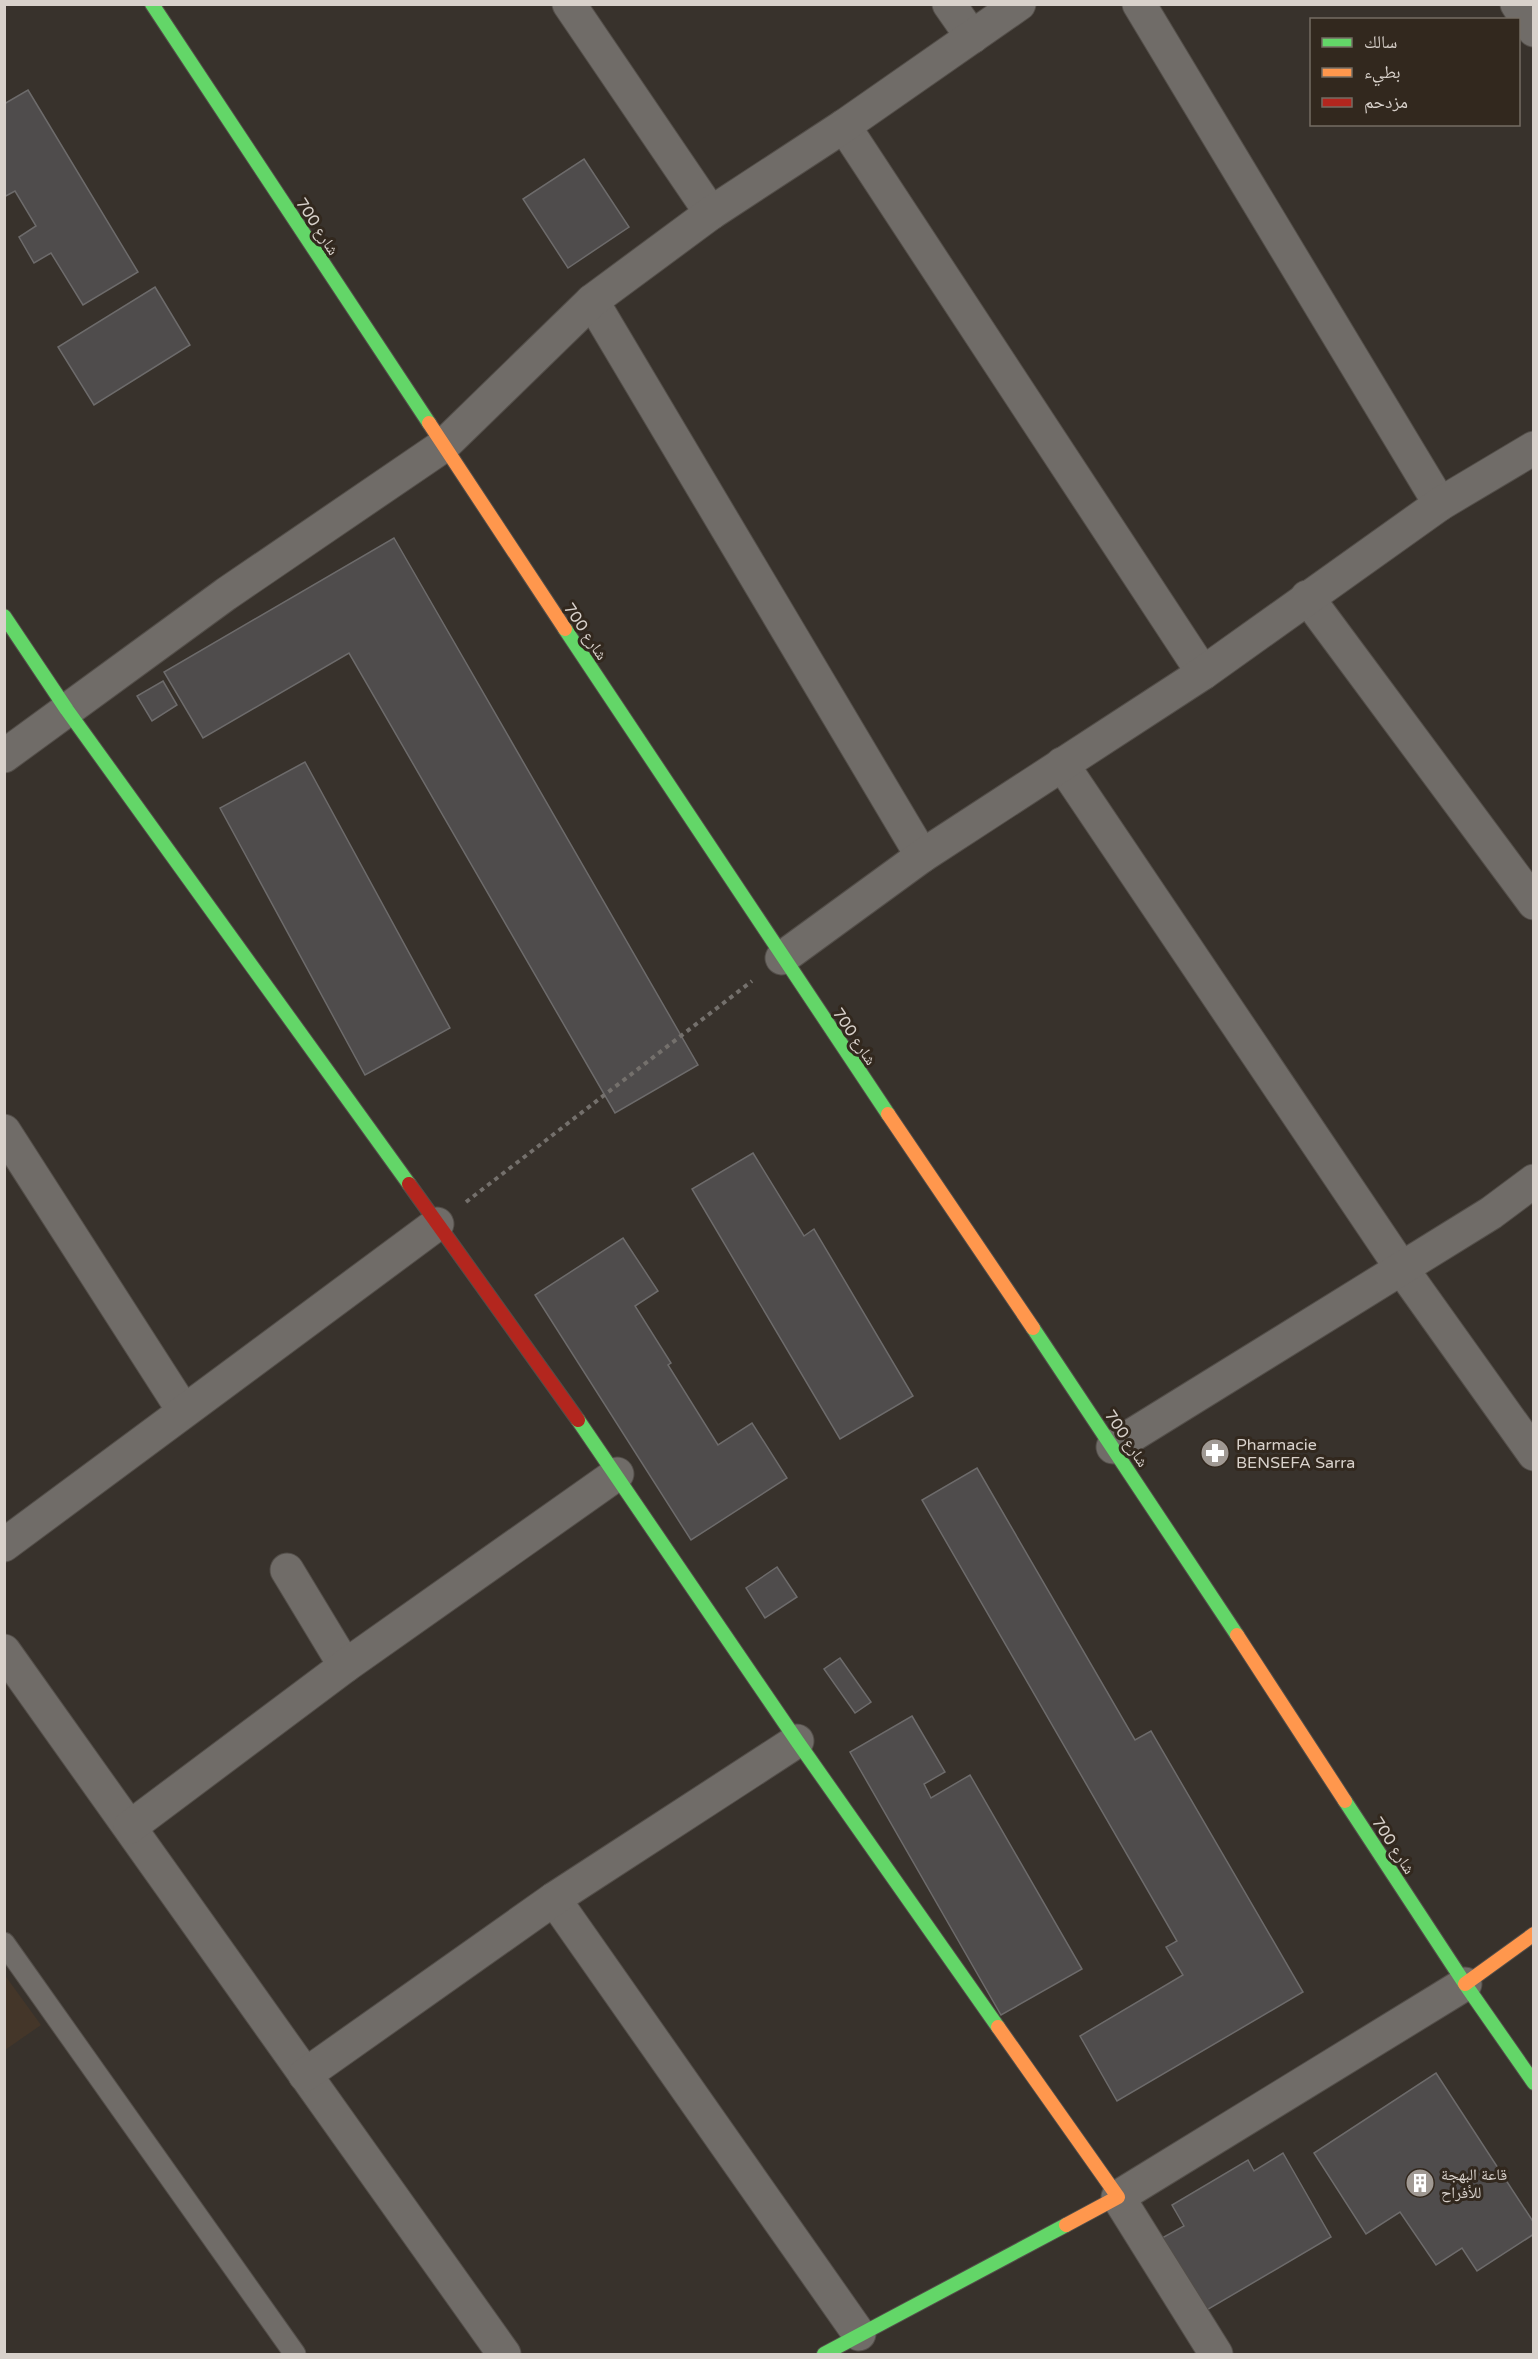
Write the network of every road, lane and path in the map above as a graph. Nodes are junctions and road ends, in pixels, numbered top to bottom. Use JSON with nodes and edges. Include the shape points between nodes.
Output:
{"nodes":[{"id":1,"x":152,"y":4,"type":"edge"},
{"id":2,"x":569,"y":4,"type":"edge"},
{"id":3,"x":950,"y":4,"type":"edge"},
{"id":4,"x":1019,"y":4,"type":"edge"},
{"id":5,"x":1139,"y":4,"type":"edge"},
{"id":6,"x":1517,"y":4,"type":"edge"},
{"id":7,"x":1533,"y":30,"type":"edge"},
{"id":8,"x":972,"y":37,"type":"junction"},
{"id":9,"x":844,"y":126,"type":"junction"},
{"id":10,"x":711,"y":213,"type":"junction"},
{"id":11,"x":592,"y":301,"type":"junction"},
{"id":12,"x":443,"y":446,"type":"junction"},
{"id":13,"x":1533,"y":448,"type":"edge"},
{"id":14,"x":1440,"y":504,"type":"junction"},
{"id":15,"x":1307,"y":597,"type":"junction"},
{"id":16,"x":4,"y":616,"type":"edge"},
{"id":17,"x":1203,"y":673,"type":"junction"},
{"id":18,"x":68,"y":710,"type":"junction"},
{"id":19,"x":4,"y":756,"type":"edge"},
{"id":20,"x":1062,"y":764,"type":"junction"},
{"id":21,"x":922,"y":856,"type":"junction"},
{"id":22,"x":1533,"y":903,"type":"edge"},
{"id":23,"x":782,"y":958,"type":"junction"},
{"id":24,"x":4,"y":1131,"type":"edge"},
{"id":25,"x":1533,"y":1181,"type":"edge"},
{"id":26,"x":437,"y":1224,"type":"junction"},
{"id":27,"x":1402,"y":1269,"type":"junction"},
{"id":28,"x":183,"y":1410,"type":"junction"},
{"id":29,"x":1113,"y":1447,"type":"junction"},
{"id":30,"x":1533,"y":1454,"type":"edge"},
{"id":31,"x":617,"y":1474,"type":"junction"},
{"id":32,"x":4,"y":1545,"type":"edge"},
{"id":33,"x":287,"y":1569,"type":"dead end"},
{"id":34,"x":4,"y":1651,"type":"edge"},
{"id":35,"x":345,"y":1666,"type":"junction"},
{"id":36,"x":797,"y":1741,"type":"junction"},
{"id":37,"x":130,"y":1827,"type":"junction"},
{"id":38,"x":554,"y":1899,"type":"junction"},
{"id":39,"x":1533,"y":1934,"type":"edge"},
{"id":40,"x":4,"y":1943,"type":"edge"},
{"id":41,"x":1465,"y":1984,"type":"junction"},
{"id":42,"x":305,"y":2075,"type":"junction"},
{"id":43,"x":1533,"y":2083,"type":"edge"},
{"id":44,"x":1118,"y":2197,"type":"junction"},
{"id":45,"x":859,"y":2334,"type":"junction"},
{"id":46,"x":295,"y":2355,"type":"edge"},
{"id":47,"x":504,"y":2355,"type":"edge"},
{"id":48,"x":824,"y":2355,"type":"edge"},
{"id":49,"x":1216,"y":2355,"type":"edge"}],
"edges":[{"from":1,"to":12,"type":"main road","name":"شارع 700"},
{"from":2,"to":10,"type":"street"},
{"from":3,"to":8,"type":"street"},
{"from":4,"to":8,"type":"street"},
{"from":5,"to":14,"type":"street"},
{"from":6,"to":7,"type":"street"},
{"from":8,"to":9,"type":"street"},
{"from":9,"to":10,"type":"street"},
{"from":9,"to":17,"type":"street"},
{"from":10,"to":11,"type":"street"},
{"from":11,"to":12,"type":"street"},
{"from":11,"to":21,"type":"street"},
{"from":12,"to":18,"type":"street","via":[[226,594]]},
{"from":12,"to":23,"type":"main road","name":"شارع 700"},
{"from":13,"to":14,"type":"street"},
{"from":14,"to":15,"type":"street"},
{"from":15,"to":17,"type":"street"},
{"from":15,"to":22,"type":"street"},
{"from":16,"to":18,"type":"main road"},
{"from":17,"to":20,"type":"street"},
{"from":18,"to":19,"type":"street"},
{"from":18,"to":26,"type":"main road"},
{"from":20,"to":21,"type":"street"},
{"from":20,"to":27,"type":"street"},
{"from":21,"to":23,"type":"street"},
{"from":23,"to":26,"type":"path"},
{"from":23,"to":29,"type":"main road","name":"شارع 700"},
{"from":24,"to":28,"type":"street"},
{"from":25,"to":27,"type":"street","via":[[1491,1213]]},
{"from":26,"to":28,"type":"street"},
{"from":26,"to":31,"type":"main road"},
{"from":27,"to":29,"type":"street"},
{"from":27,"to":30,"type":"street"},
{"from":28,"to":32,"type":"street"},
{"from":29,"to":41,"type":"main road","name":"شارع 700"},
{"from":31,"to":35,"type":"street"},
{"from":31,"to":36,"type":"main road"},
{"from":33,"to":35,"type":"street"},
{"from":34,"to":37,"type":"street"},
{"from":35,"to":37,"type":"street"},
{"from":36,"to":38,"type":"street"},
{"from":36,"to":44,"type":"main road"},
{"from":37,"to":42,"type":"street"},
{"from":38,"to":42,"type":"street"},
{"from":38,"to":45,"type":"street"},
{"from":39,"to":41,"type":"main road"},
{"from":40,"to":46,"type":"lane"},
{"from":41,"to":43,"type":"main road","name":"شارع 700"},
{"from":41,"to":44,"type":"street"},
{"from":42,"to":47,"type":"street"},
{"from":44,"to":45,"type":"main road"},
{"from":44,"to":49,"type":"street"},
{"from":45,"to":48,"type":"main road"}]}
